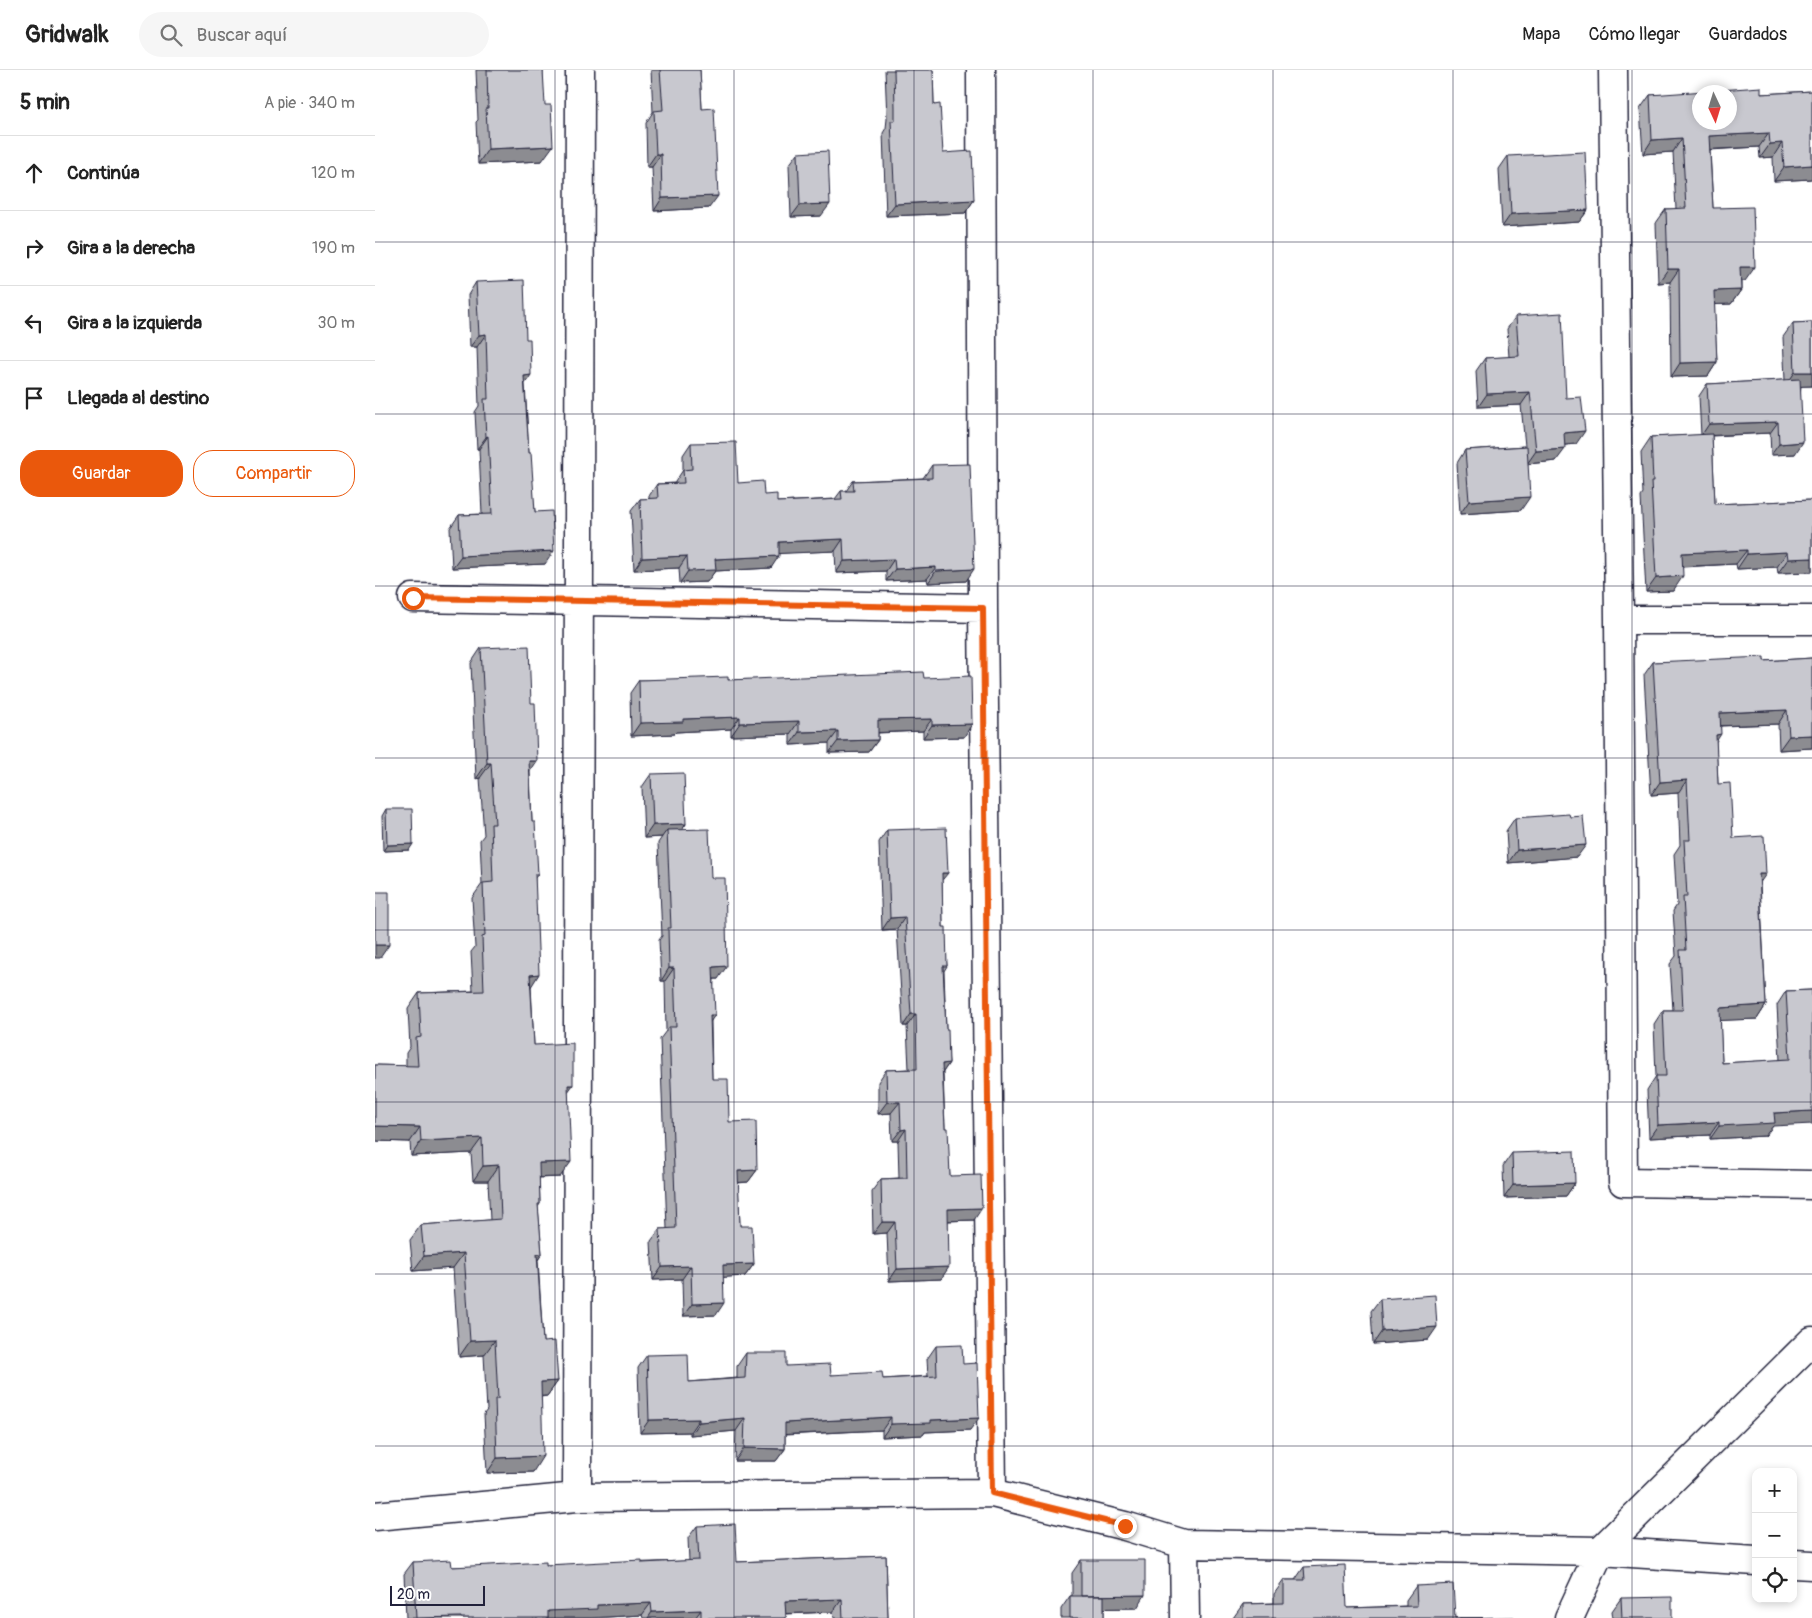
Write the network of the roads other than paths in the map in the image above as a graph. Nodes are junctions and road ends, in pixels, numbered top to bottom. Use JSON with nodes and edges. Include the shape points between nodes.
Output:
{"nodes":[{"id":1,"x":580,"y":70,"type":"edge"},
{"id":2,"x":981,"y":70,"type":"edge"},
{"id":3,"x":1613,"y":70,"type":"edge"},
{"id":4,"x":413,"y":598,"type":"dead end"},
{"id":5,"x":579,"y":601,"type":"junction"},
{"id":6,"x":983,"y":608,"type":"junction"},
{"id":7,"x":1619,"y":620,"type":"junction"},
{"id":8,"x":1812,"y":620,"type":"edge"},
{"id":9,"x":1812,"y":1185,"type":"edge"},
{"id":10,"x":1812,"y":1341,"type":"edge"},
{"id":11,"x":992,"y":1493,"type":"junction"},
{"id":12,"x":577,"y":1497,"type":"junction"},
{"id":13,"x":375,"y":1516,"type":"edge"},
{"id":14,"x":1184,"y":1544,"type":"junction"},
{"id":15,"x":1600,"y":1552,"type":"junction"},
{"id":16,"x":1752,"y":1561,"type":"edge"},
{"id":17,"x":1797,"y":1564,"type":"edge"},
{"id":18,"x":1812,"y":1565,"type":"edge"},
{"id":19,"x":1185,"y":1618,"type":"edge"},
{"id":20,"x":1569,"y":1618,"type":"edge"}],
"edges":[{"from":1,"to":5,"type":"street"},
{"from":2,"to":6,"type":"street"},
{"from":3,"to":7,"type":"street"},
{"from":4,"to":5,"type":"street"},
{"from":5,"to":6,"type":"street"},
{"from":5,"to":12,"type":"street"},
{"from":6,"to":11,"type":"street"},
{"from":7,"to":8,"type":"street"},
{"from":7,"to":9,"type":"street","via":[[1623,1182]]},
{"from":10,"to":15,"type":"street"},
{"from":11,"to":12,"type":"street"},
{"from":11,"to":14,"type":"street"},
{"from":12,"to":13,"type":"street"},
{"from":14,"to":15,"type":"street"},
{"from":14,"to":19,"type":"street"},
{"from":15,"to":16,"type":"street"},
{"from":15,"to":20,"type":"street"},
{"from":17,"to":18,"type":"street"}]}
